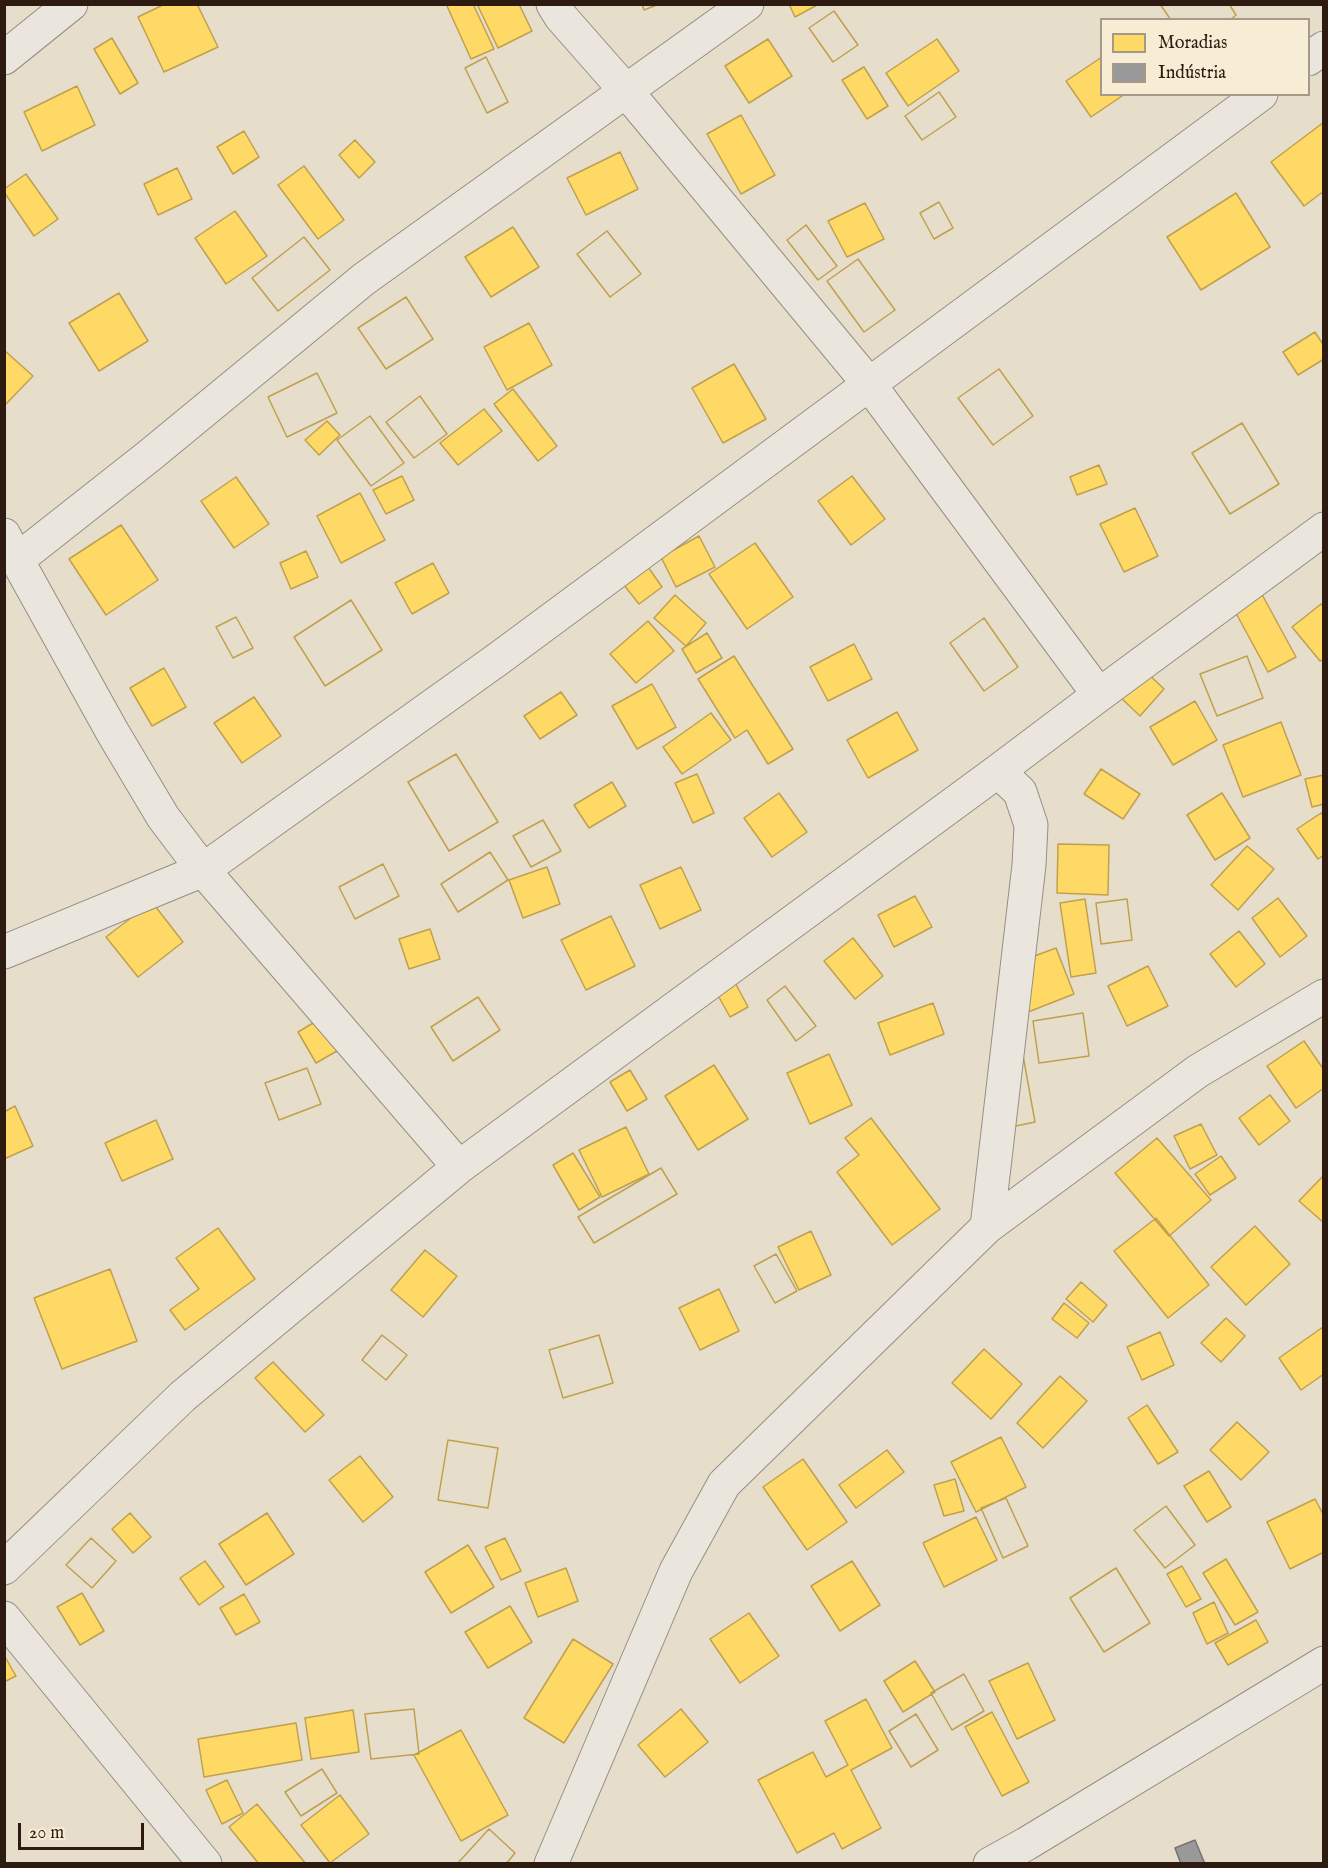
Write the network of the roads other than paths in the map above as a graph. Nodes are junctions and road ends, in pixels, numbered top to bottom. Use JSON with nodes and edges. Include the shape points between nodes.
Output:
{"nodes":[{"id":1,"x":71,"y":4,"type":"edge"},
{"id":2,"x":553,"y":4,"type":"edge"},
{"id":3,"x":747,"y":4,"type":"edge"},
{"id":4,"x":1323,"y":48,"type":"edge"},
{"id":5,"x":4,"y":58,"type":"edge"},
{"id":6,"x":1310,"y":58,"type":"edge"},
{"id":7,"x":627,"y":92,"type":"junction"},
{"id":8,"x":1258,"y":96,"type":"edge"},
{"id":9,"x":869,"y":384,"type":"junction"},
{"id":10,"x":1323,"y":529,"type":"edge"},
{"id":11,"x":11,"y":548,"type":"edge"},
{"id":12,"x":1099,"y":695,"type":"junction"},
{"id":13,"x":998,"y":771,"type":"junction"},
{"id":14,"x":203,"y":870,"type":"junction"},
{"id":15,"x":4,"y":952,"type":"edge"},
{"id":16,"x":1323,"y":996,"type":"edge"},
{"id":17,"x":459,"y":1167,"type":"junction"},
{"id":18,"x":987,"y":1227,"type":"junction"},
{"id":19,"x":4,"y":1568,"type":"edge"},
{"id":20,"x":4,"y":1618,"type":"edge"},
{"id":21,"x":1323,"y":1663,"type":"edge"},
{"id":22,"x":205,"y":1863,"type":"edge"},
{"id":23,"x":551,"y":1863,"type":"edge"},
{"id":24,"x":990,"y":1863,"type":"edge"}],
"edges":[{"from":1,"to":5,"type":"street"},
{"from":2,"to":7,"type":"street"},
{"from":3,"to":7,"type":"street"},
{"from":4,"to":6,"type":"street"},
{"from":7,"to":9,"type":"street"},
{"from":7,"to":11,"type":"street","via":[[364,279],[148,456]]},
{"from":8,"to":9,"type":"street"},
{"from":9,"to":12,"type":"street"},
{"from":9,"to":14,"type":"street","via":[[507,652]]},
{"from":10,"to":12,"type":"street"},
{"from":11,"to":14,"type":"street","via":[[163,818]]},
{"from":12,"to":13,"type":"street"},
{"from":13,"to":17,"type":"street"},
{"from":13,"to":18,"type":"street","via":[[1020,792],[1031,825]]},
{"from":14,"to":15,"type":"street"},
{"from":14,"to":17,"type":"street"},
{"from":16,"to":18,"type":"street","via":[[1198,1071]]},
{"from":17,"to":19,"type":"street","via":[[183,1396]]},
{"from":18,"to":23,"type":"street","via":[[724,1484],[676,1571]]},
{"from":20,"to":22,"type":"street"},
{"from":21,"to":24,"type":"street"}]}
